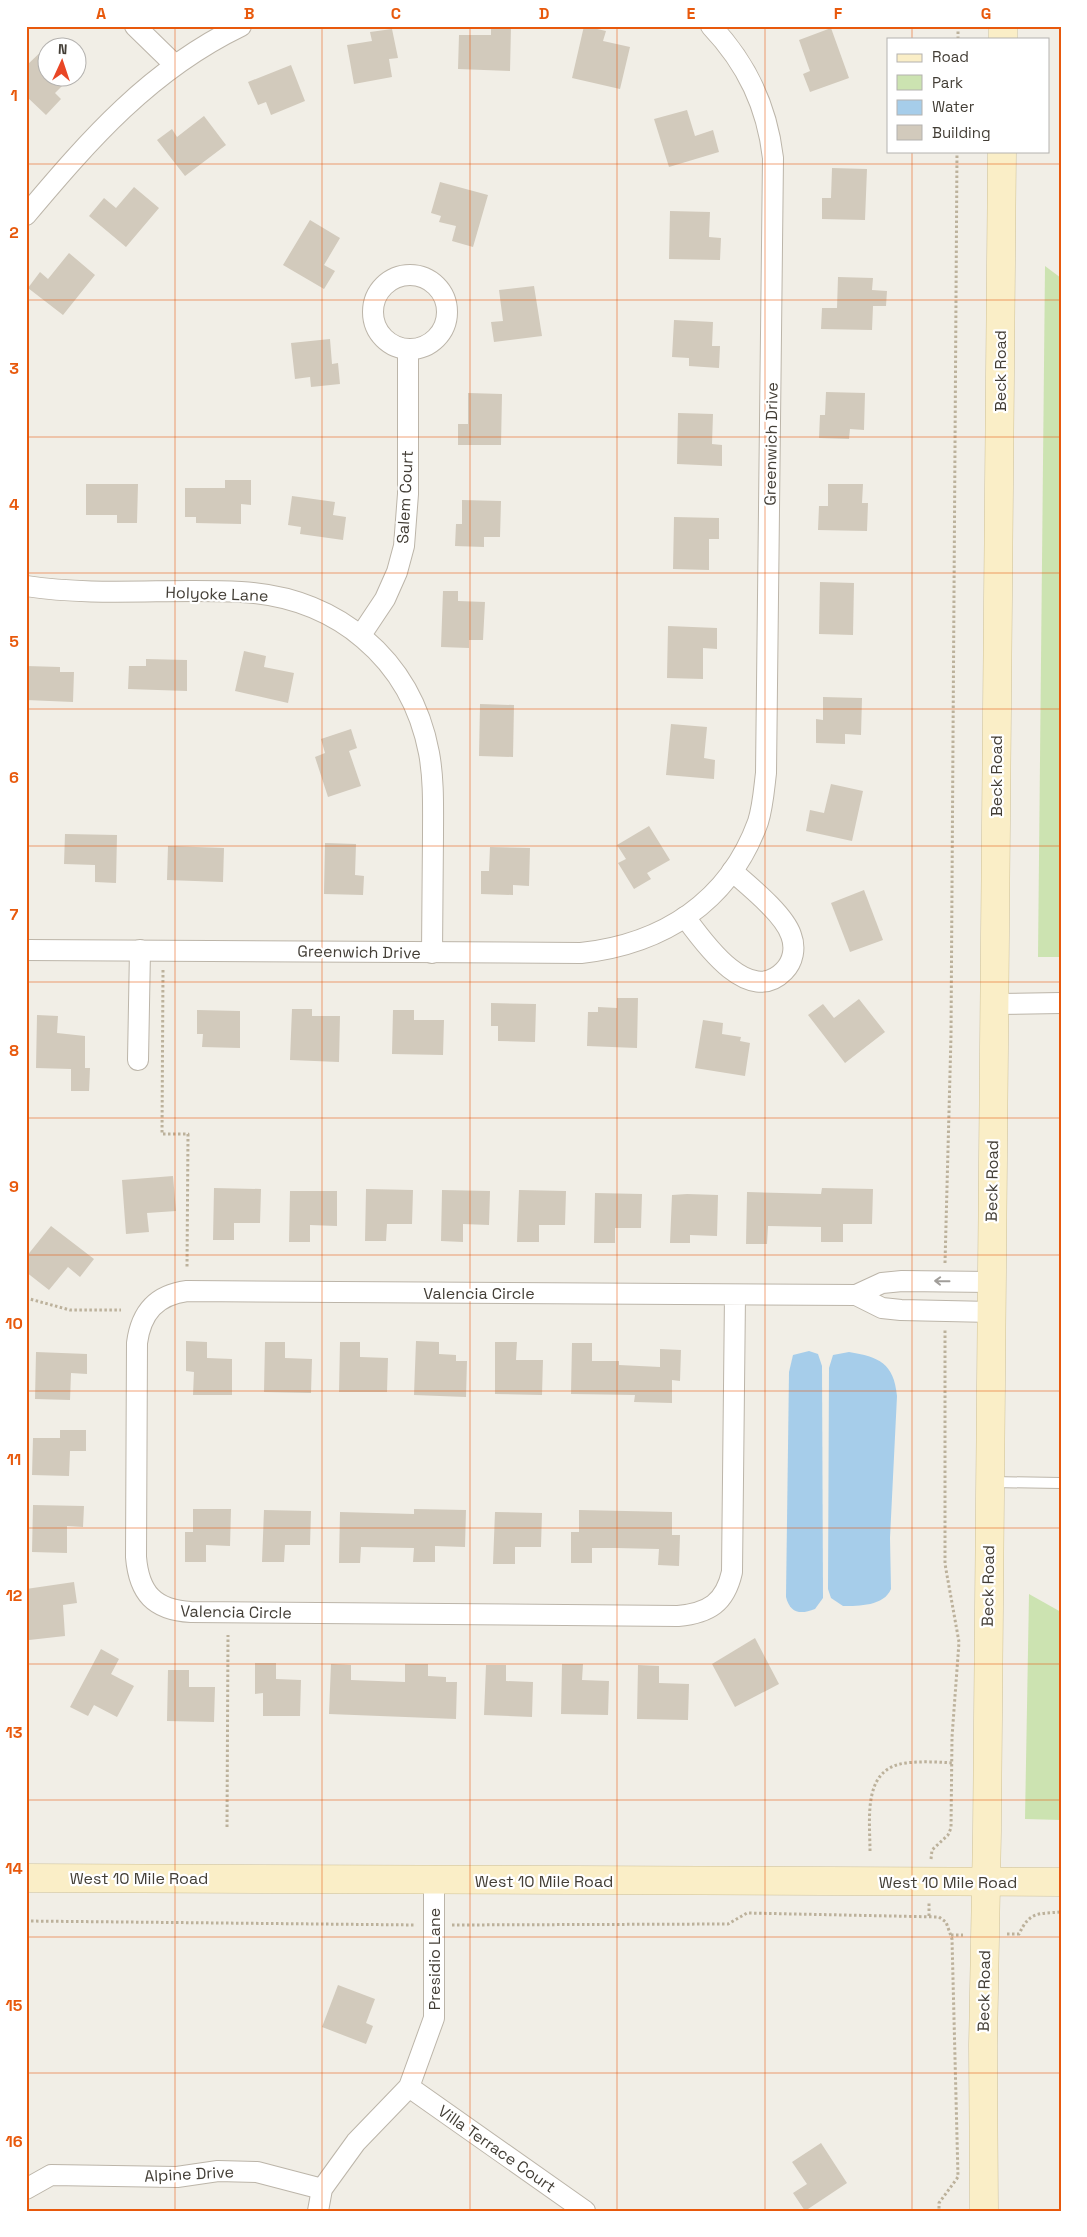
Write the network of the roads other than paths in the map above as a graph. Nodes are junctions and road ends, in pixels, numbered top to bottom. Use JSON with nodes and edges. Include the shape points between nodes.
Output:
{"nodes":[{"id":1,"x":135,"y":26,"type":"edge"},
{"id":2,"x":242,"y":26,"type":"edge"},
{"id":3,"x":711,"y":26,"type":"edge"},
{"id":4,"x":174,"y":64,"type":"junction"},
{"id":5,"x":1002,"y":152,"type":"edge"},
{"id":6,"x":26,"y":215,"type":"edge"},
{"id":7,"x":408,"y":349,"type":"dead end"},
{"id":8,"x":26,"y":586,"type":"edge"},
{"id":9,"x":361,"y":634,"type":"junction"},
{"id":10,"x":732,"y":872,"type":"junction"},
{"id":11,"x":685,"y":917,"type":"junction"},
{"id":12,"x":26,"y":950,"type":"edge"},
{"id":13,"x":140,"y":950,"type":"junction"},
{"id":14,"x":432,"y":953,"type":"junction"},
{"id":15,"x":1061,"y":1003,"type":"edge"},
{"id":16,"x":994,"y":1004,"type":"junction"},
{"id":17,"x":138,"y":1060,"type":"dead end"},
{"id":18,"x":991,"y":1282,"type":"junction"},
{"id":19,"x":734,"y":1295,"type":"junction"},
{"id":20,"x":856,"y":1295,"type":"junction"},
{"id":21,"x":991,"y":1312,"type":"junction"},
{"id":22,"x":989,"y":1482,"type":"junction"},
{"id":23,"x":1061,"y":1483,"type":"edge"},
{"id":24,"x":26,"y":1878,"type":"edge"},
{"id":25,"x":434,"y":1880,"type":"junction"},
{"id":26,"x":1061,"y":1882,"type":"edge"},
{"id":27,"x":986,"y":1883,"type":"junction"},
{"id":28,"x":409,"y":2087,"type":"junction"},
{"id":29,"x":26,"y":2189,"type":"edge"},
{"id":30,"x":322,"y":2189,"type":"junction"},
{"id":31,"x":318,"y":2211,"type":"edge"},
{"id":32,"x":585,"y":2211,"type":"edge"},
{"id":33,"x":984,"y":2211,"type":"edge"}],
"edges":[{"from":1,"to":4,"type":"street"},
{"from":2,"to":4,"type":"street"},
{"from":3,"to":10,"type":"street","name":"Greenwich Drive","via":[[728,43],[750,77],[767,122],[773,166],[766,772],[758,820],[744,854]]},
{"from":4,"to":6,"type":"street","via":[[88,142]]},
{"from":5,"to":16,"type":"main road","name":"Beck Road"},
{"from":7,"to":9,"type":"street","name":"Salem Court","via":[[408,494],[404,546],[385,599]]},
{"from":8,"to":9,"type":"street","name":"Holyoke Lane","via":[[93,592],[257,593],[305,604]]},
{"from":9,"to":14,"type":"street","name":"Holyoke Lane","via":[[380,653],[406,689],[424,732],[429,754],[433,810]]},
{"from":10,"to":11,"type":"street","name":"Greenwich Drive"},
{"from":10,"to":11,"type":"street","via":[[780,918],[791,935],[792,959],[780,975],[759,982],[735,974],[698,936]]},
{"from":11,"to":14,"type":"street","name":"Greenwich Drive","via":[[664,932],[635,943],[581,954]]},
{"from":12,"to":13,"type":"street","name":"Greenwich Drive"},
{"from":13,"to":14,"type":"street","name":"Greenwich Drive"},
{"from":13,"to":17,"type":"street"},
{"from":15,"to":16,"type":"street"},
{"from":16,"to":18,"type":"main road","name":"Beck Road"},
{"from":18,"to":20,"type":"street","name":"Valencia Circle","one_way":true,"via":[[882,1283]]},
{"from":18,"to":21,"type":"main road","name":"Beck Road"},
{"from":19,"to":19,"type":"street","name":"Valencia Circle","via":[[187,1290],[166,1295],[146,1314],[137,1343],[136,1557],[140,1582],[145,1592],[160,1605],[185,1612],[678,1616],[703,1611],[721,1599],[732,1572]]},
{"from":19,"to":20,"type":"street","name":"Valencia Circle"},
{"from":20,"to":21,"type":"street","name":"Valencia Circle","via":[[882,1308]]},
{"from":21,"to":22,"type":"main road","name":"Beck Road"},
{"from":22,"to":23,"type":"lane"},
{"from":22,"to":27,"type":"main road","name":"Beck Road"},
{"from":24,"to":25,"type":"main road","name":"West 10 Mile Road"},
{"from":25,"to":27,"type":"main road","name":"West 10 Mile Road"},
{"from":25,"to":28,"type":"street","name":"Presidio Lane","via":[[434,2018]]},
{"from":26,"to":27,"type":"main road","name":"West 10 Mile Road"},
{"from":27,"to":33,"type":"main road","name":"Beck Road"},
{"from":28,"to":30,"type":"street","name":"Presidio Lane","via":[[356,2142]]},
{"from":28,"to":32,"type":"street","name":"Villa Terrace Court"},
{"from":29,"to":30,"type":"street","name":"Alpine Drive","via":[[51,2175],[177,2177],[218,2171],[257,2172]]},
{"from":30,"to":31,"type":"street","name":"Presidio Lane"}]}
